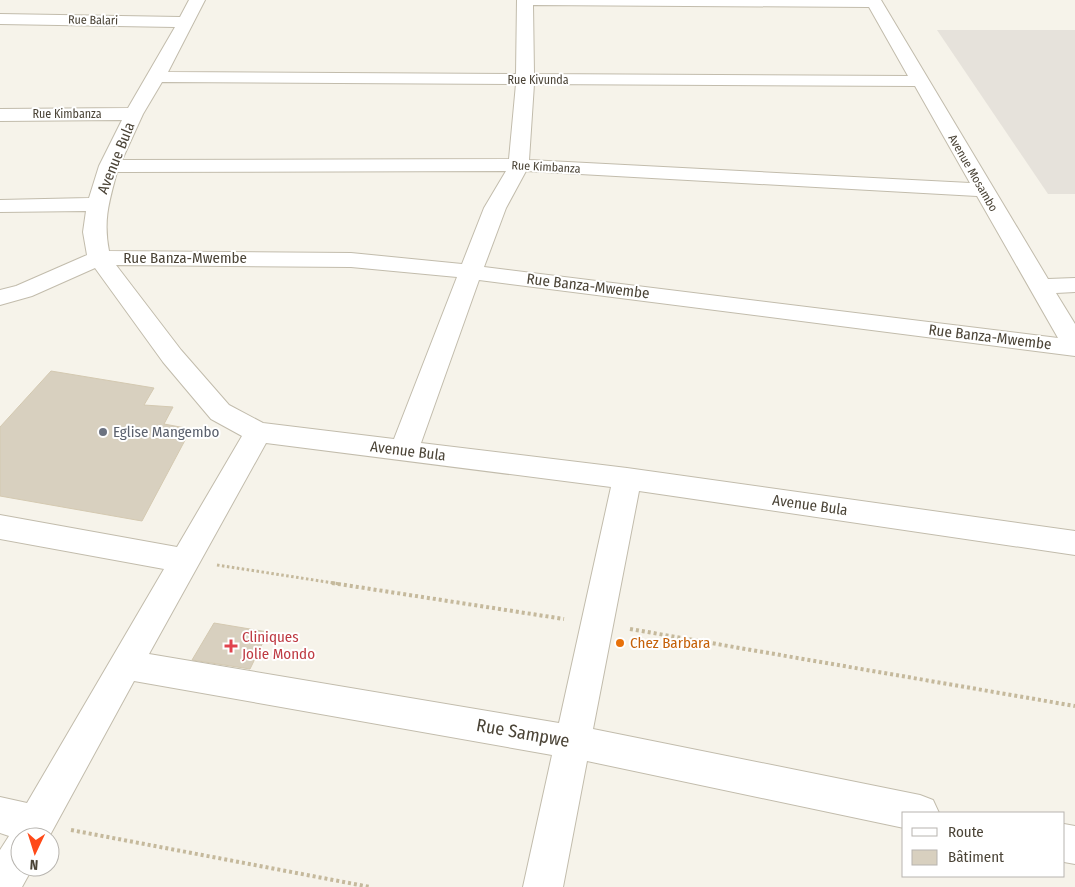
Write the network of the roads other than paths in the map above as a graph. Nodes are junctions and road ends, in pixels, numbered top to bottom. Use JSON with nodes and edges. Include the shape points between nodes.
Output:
{"nodes":[{"id":1,"x":527,"y":0,"type":"edge"},
{"id":2,"x":873,"y":1,"type":"edge"},
{"id":3,"x":191,"y":11,"type":"edge"},
{"id":4,"x":0,"y":19,"type":"edge"},
{"id":5,"x":156,"y":78,"type":"junction"},
{"id":6,"x":525,"y":79,"type":"junction"},
{"id":7,"x":920,"y":81,"type":"junction"},
{"id":8,"x":134,"y":114,"type":"junction"},
{"id":9,"x":0,"y":115,"type":"edge"},
{"id":10,"x":519,"y":165,"type":"junction"},
{"id":11,"x":109,"y":166,"type":"junction"},
{"id":12,"x":983,"y":190,"type":"junction"},
{"id":13,"x":98,"y":204,"type":"junction"},
{"id":14,"x":0,"y":206,"type":"edge"},
{"id":15,"x":99,"y":258,"type":"junction"},
{"id":16,"x":470,"y":272,"type":"junction"},
{"id":17,"x":1075,"y":285,"type":"edge"},
{"id":18,"x":1040,"y":286,"type":"junction"},
{"id":19,"x":0,"y":298,"type":"edge"},
{"id":20,"x":1075,"y":346,"type":"edge"},
{"id":21,"x":258,"y":432,"type":"junction"},
{"id":22,"x":404,"y":450,"type":"junction"},
{"id":23,"x":627,"y":479,"type":"junction"},
{"id":24,"x":0,"y":527,"type":"edge"},
{"id":25,"x":1075,"y":543,"type":"edge"},
{"id":26,"x":184,"y":560,"type":"junction"},
{"id":27,"x":124,"y":665,"type":"junction"},
{"id":28,"x":574,"y":742,"type":"junction"},
{"id":29,"x":915,"y":812,"type":"edge"},
{"id":30,"x":0,"y":815,"type":"edge"},
{"id":31,"x":15,"y":827,"type":"edge"},
{"id":32,"x":34,"y":827,"type":"edge"},
{"id":33,"x":10,"y":871,"type":"edge"},
{"id":34,"x":1,"y":887,"type":"edge"},
{"id":35,"x":543,"y":887,"type":"edge"}],
"edges":[{"from":1,"to":2,"type":"street"},
{"from":1,"to":6,"type":"street"},
{"from":2,"to":7,"type":"street","name":"Avenue Mosambo"},
{"from":3,"to":4,"type":"street","name":"Rue Balari"},
{"from":3,"to":5,"type":"street","name":"Avenue Bula"},
{"from":5,"to":6,"type":"street","name":"Rue Kivunda"},
{"from":5,"to":8,"type":"street","name":"Avenue Bula"},
{"from":6,"to":7,"type":"street","name":"Rue Kivunda"},
{"from":6,"to":10,"type":"street"},
{"from":7,"to":12,"type":"street","name":"Avenue Mosambo"},
{"from":8,"to":9,"type":"street","name":"Rue Kimbanza"},
{"from":8,"to":11,"type":"street","name":"Avenue Bula"},
{"from":10,"to":11,"type":"street","name":"Rue Kimbanza"},
{"from":10,"to":12,"type":"street","name":"Rue Kimbanza"},
{"from":10,"to":16,"type":"street","via":[[495,208]]},
{"from":11,"to":13,"type":"street","name":"Avenue Bula"},
{"from":12,"to":18,"type":"street","name":"Avenue Mosambo"},
{"from":13,"to":14,"type":"street"},
{"from":13,"to":15,"type":"street","name":"Avenue Bula","via":[[94,232]]},
{"from":15,"to":16,"type":"street","name":"Rue Banza-Mwembe","via":[[351,260]]},
{"from":15,"to":19,"type":"street","via":[[24,291]]},
{"from":15,"to":21,"type":"street","name":"Avenue Bula","via":[[172,356],[220,412]]},
{"from":16,"to":20,"type":"street","name":"Rue Banza-Mwembe"},
{"from":16,"to":22,"type":"street"},
{"from":17,"to":18,"type":"street"},
{"from":18,"to":20,"type":"street","name":"Avenue Mosambo"},
{"from":21,"to":22,"type":"street","name":"Avenue Bula"},
{"from":21,"to":26,"type":"street"},
{"from":22,"to":23,"type":"street","name":"Avenue Bula"},
{"from":23,"to":25,"type":"street","name":"Avenue Bula"},
{"from":23,"to":28,"type":"street"},
{"from":24,"to":26,"type":"street"},
{"from":26,"to":27,"type":"street"},
{"from":27,"to":28,"type":"street","name":"Rue Sampwe"},
{"from":27,"to":32,"type":"street"},
{"from":28,"to":29,"type":"street","name":"Rue Sampwe"},
{"from":28,"to":35,"type":"street"},
{"from":30,"to":31,"type":"street"},
{"from":33,"to":34,"type":"street"}]}
